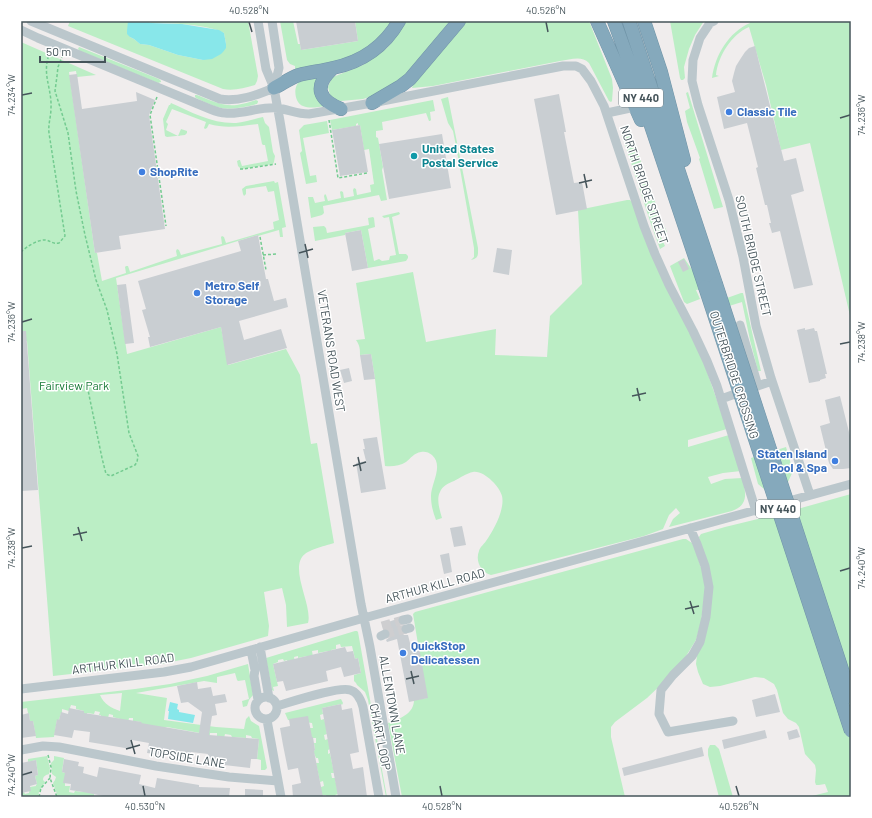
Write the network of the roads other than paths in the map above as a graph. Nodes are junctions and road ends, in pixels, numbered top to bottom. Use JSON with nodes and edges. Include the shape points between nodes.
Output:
{"nodes":[{"id":1,"x":31,"y":21,"type":"edge"},
{"id":2,"x":258,"y":21,"type":"edge"},
{"id":3,"x":272,"y":21,"type":"edge"},
{"id":4,"x":398,"y":21,"type":"edge"},
{"id":5,"x":458,"y":21,"type":"edge"},
{"id":6,"x":597,"y":21,"type":"edge"},
{"id":7,"x":614,"y":21,"type":"edge"},
{"id":8,"x":629,"y":21,"type":"edge"},
{"id":9,"x":644,"y":21,"type":"edge"},
{"id":10,"x":712,"y":22,"type":"edge"},
{"id":11,"x":21,"y":30,"type":"edge"},
{"id":12,"x":58,"y":32,"type":"junction"},
{"id":13,"x":52,"y":49,"type":"junction"},
{"id":14,"x":332,"y":69,"type":"junction"},
{"id":15,"x":171,"y":79,"type":"junction"},
{"id":16,"x":274,"y":88,"type":"junction"},
{"id":17,"x":166,"y":91,"type":"junction"},
{"id":18,"x":372,"y":103,"type":"junction"},
{"id":19,"x":635,"y":107,"type":"junction"},
{"id":20,"x":278,"y":108,"type":"junction"},
{"id":21,"x":341,"y":109,"type":"junction"},
{"id":22,"x":607,"y":113,"type":"junction"},
{"id":23,"x":668,"y":176,"type":"junction"},
{"id":24,"x":702,"y":242,"type":"junction"},
{"id":25,"x":710,"y":285,"type":"junction"},
{"id":26,"x":740,"y":325,"type":"dead end"},
{"id":27,"x":772,"y":381,"type":"junction"},
{"id":28,"x":758,"y":386,"type":"junction"},
{"id":29,"x":721,"y":399,"type":"junction"},
{"id":30,"x":851,"y":484,"type":"edge"},
{"id":31,"x":810,"y":495,"type":"junction"},
{"id":32,"x":756,"y":511,"type":"junction"},
{"id":33,"x":690,"y":528,"type":"junction"},
{"id":34,"x":364,"y":618,"type":"junction"},
{"id":35,"x":256,"y":649,"type":"junction"},
{"id":36,"x":21,"y":689,"type":"edge"},
{"id":37,"x":851,"y":697,"type":"edge"},
{"id":38,"x":264,"y":698,"type":"junction"},
{"id":39,"x":277,"y":706,"type":"junction"},
{"id":40,"x":267,"y":720,"type":"junction"},
{"id":41,"x":734,"y":721,"type":"dead end"},
{"id":42,"x":851,"y":731,"type":"edge"},
{"id":43,"x":21,"y":750,"type":"edge"},
{"id":44,"x":278,"y":781,"type":"junction"},
{"id":45,"x":281,"y":797,"type":"edge"},
{"id":46,"x":379,"y":797,"type":"edge"},
{"id":47,"x":396,"y":797,"type":"edge"}],
"edges":[{"from":1,"to":12,"type":"street"},
{"from":2,"to":16,"type":"street","name":"VETERANS ROAD WEST","via":[[266,68]]},
{"from":3,"to":16,"type":"street","name":"VETERANS ROAD WEST","via":[[279,68]]},
{"from":4,"to":14,"type":"highway","via":[[390,35],[372,53],[350,64]]},
{"from":5,"to":18,"type":"highway","via":[[410,79]]},
{"from":6,"to":19,"type":"highway"},
{"from":7,"to":23,"type":"highway","name":"OUTERBRIDGE CROSSING","number":"NY 440"},
{"from":8,"to":24,"type":"highway","name":"OUTERBRIDGE CROSSING","number":"NY 440"},
{"from":9,"to":24,"type":"highway","via":[[661,72]]},
{"from":10,"to":27,"type":"street","name":"SOUTH BRIDGE STREET","via":[[700,38],[693,60],[692,81],[729,200],[756,326]]},
{"from":11,"to":13,"type":"street","name":"NORTH BRIDGE STREET"},
{"from":12,"to":13,"type":"street"},
{"from":12,"to":15,"type":"street"},
{"from":13,"to":17,"type":"street","name":"NORTH BRIDGE STREET","via":[[65,50]]},
{"from":14,"to":16,"type":"highway","via":[[298,75]]},
{"from":14,"to":21,"type":"highway","via":[[322,81],[321,93],[328,102]]},
{"from":15,"to":16,"type":"street","via":[[213,97],[230,100],[261,94]]},
{"from":15,"to":17,"type":"street"},
{"from":16,"to":20,"type":"street","name":"VETERANS ROAD WEST"},
{"from":17,"to":20,"type":"street","name":"NORTH BRIDGE STREET","via":[[224,114]]},
{"from":18,"to":21,"type":"street","name":"NORTH BRIDGE STREET"},
{"from":18,"to":22,"type":"street","name":"NORTH BRIDGE STREET","via":[[572,65],[585,71]]},
{"from":19,"to":22,"type":"street"},
{"from":19,"to":23,"type":"highway"},
{"from":20,"to":21,"type":"street","name":"NORTH BRIDGE STREET","via":[[304,114]]},
{"from":20,"to":34,"type":"street","name":"VETERANS ROAD WEST"},
{"from":22,"to":29,"type":"street","name":"NORTH BRIDGE STREET","via":[[654,254],[694,331]]},
{"from":23,"to":25,"type":"highway","name":"OUTERBRIDGE CROSSING","number":"NY 440"},
{"from":24,"to":25,"type":"highway","name":"OUTERBRIDGE CROSSING","number":"NY 440"},
{"from":25,"to":37,"type":"highway","name":"OUTERBRIDGE CROSSING","number":"NY 440","bridge":true},
{"from":25,"to":42,"type":"highway","name":"OUTERBRIDGE CROSSING","number":"NY 440","bridge":true},
{"from":26,"to":28,"type":"street"},
{"from":27,"to":28,"type":"street"},
{"from":27,"to":31,"type":"street","name":"SOUTH BRIDGE STREET"},
{"from":28,"to":29,"type":"street"},
{"from":29,"to":32,"type":"street","name":"NORTH BRIDGE STREET"},
{"from":30,"to":31,"type":"street","name":"ARTHUR KILL ROAD"},
{"from":31,"to":32,"type":"street","name":"ARTHUR KILL ROAD"},
{"from":32,"to":33,"type":"street","name":"ARTHUR KILL ROAD"},
{"from":33,"to":34,"type":"street","name":"ARTHUR KILL ROAD"},
{"from":33,"to":41,"type":"street","via":[[703,560],[709,587],[706,617],[700,642],[692,656],[661,690],[659,714],[668,732]]},
{"from":34,"to":35,"type":"street","name":"ARTHUR KILL ROAD"},
{"from":34,"to":47,"type":"street","name":"ALLENTOWN LANE"},
{"from":35,"to":36,"type":"street","name":"ARTHUR KILL ROAD","via":[[164,672]]},
{"from":35,"to":38,"type":"street"},
{"from":35,"to":38,"type":"street","via":[[254,676]]},
{"from":38,"to":39,"type":"street","via":[[275,701]]},
{"from":38,"to":40,"type":"street","via":[[255,705],[260,718]]},
{"from":39,"to":40,"type":"street","via":[[276,714]]},
{"from":39,"to":46,"type":"street","name":"CHART LOOP","via":[[340,689],[354,692],[363,707]]},
{"from":40,"to":44,"type":"street"},
{"from":43,"to":44,"type":"street","name":"TOPSIDE LANE","via":[[43,746],[59,747],[156,766]]},
{"from":44,"to":45,"type":"street"}]}
